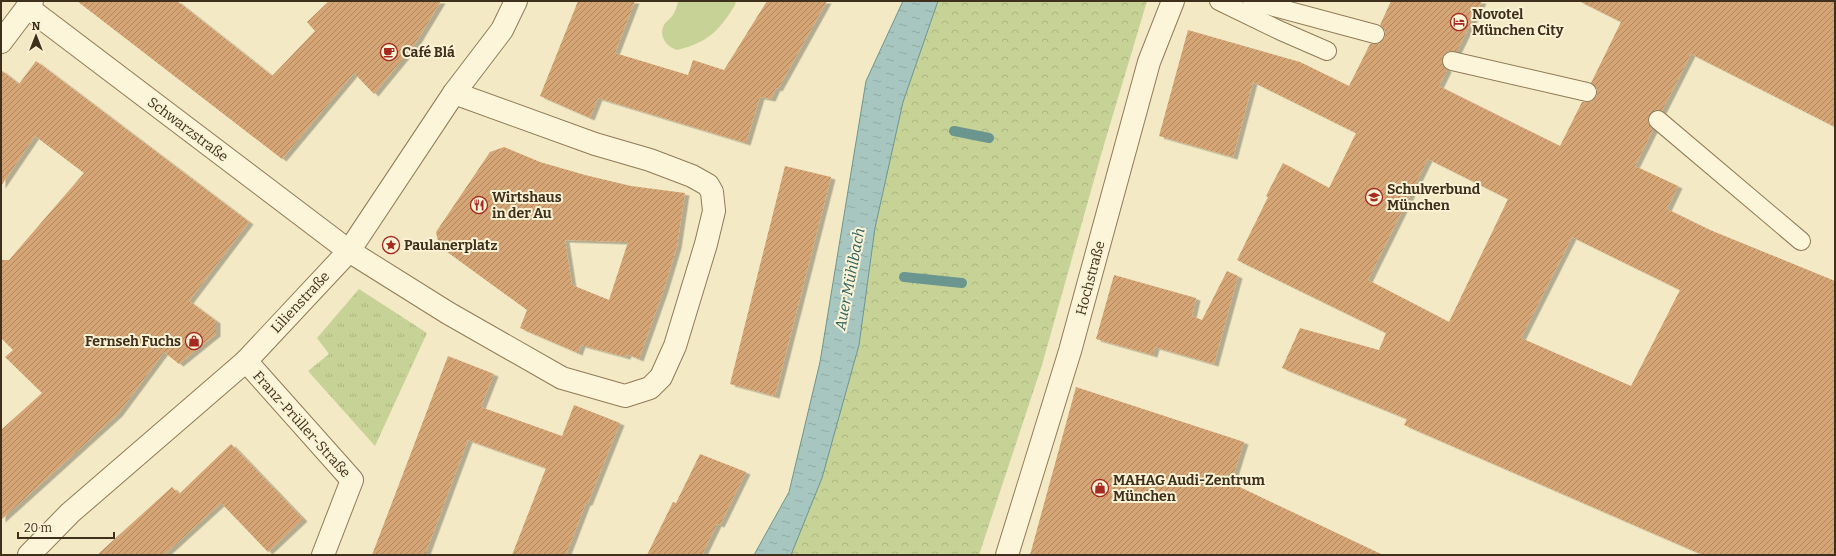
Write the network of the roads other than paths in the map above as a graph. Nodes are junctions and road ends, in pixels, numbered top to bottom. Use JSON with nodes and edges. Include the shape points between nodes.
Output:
{"nodes":[{"id":1,"x":516,"y":1,"type":"edge"},
{"id":2,"x":1173,"y":1,"type":"edge"},
{"id":3,"x":1219,"y":1,"type":"edge"},
{"id":4,"x":1252,"y":1,"type":"edge"},
{"id":5,"x":26,"y":3,"type":"edge"},
{"id":6,"x":1375,"y":34,"type":"dead end"},
{"id":7,"x":1,"y":42,"type":"edge"},
{"id":8,"x":1327,"y":51,"type":"dead end"},
{"id":9,"x":1452,"y":61,"type":"dead end"},
{"id":10,"x":1587,"y":92,"type":"dead end"},
{"id":11,"x":454,"y":93,"type":"junction"},
{"id":12,"x":1658,"y":120,"type":"dead end"},
{"id":13,"x":1801,"y":241,"type":"dead end"},
{"id":14,"x":349,"y":251,"type":"junction"},
{"id":15,"x":246,"y":361,"type":"junction"},
{"id":16,"x":29,"y":555,"type":"edge"},
{"id":17,"x":323,"y":555,"type":"edge"},
{"id":18,"x":1007,"y":555,"type":"edge"}],
"edges":[{"from":1,"to":11,"type":"street","name":"Lilienstraße","via":[[502,30]]},
{"from":2,"to":18,"type":"street","name":"Hochstraße","via":[[1150,62],[1070,351]]},
{"from":3,"to":8,"type":"lane"},
{"from":4,"to":6,"type":"lane"},
{"from":5,"to":7,"type":"street"},
{"from":5,"to":14,"type":"street","name":"Schwarzstraße"},
{"from":9,"to":10,"type":"lane"},
{"from":11,"to":14,"type":"street","name":"Lilienstraße"},
{"from":11,"to":14,"type":"street","via":[[588,142],[650,160],[708,185],[712,192],[714,211],[675,346],[661,378],[650,388],[625,396],[562,378],[448,313]]},
{"from":12,"to":13,"type":"lane"},
{"from":14,"to":15,"type":"street","name":"Lilienstraße"},
{"from":15,"to":16,"type":"street","name":"Lilienstraße","via":[[70,513]]},
{"from":15,"to":17,"type":"street","name":"Franz-Prüller-Straße","via":[[352,480]]}]}
